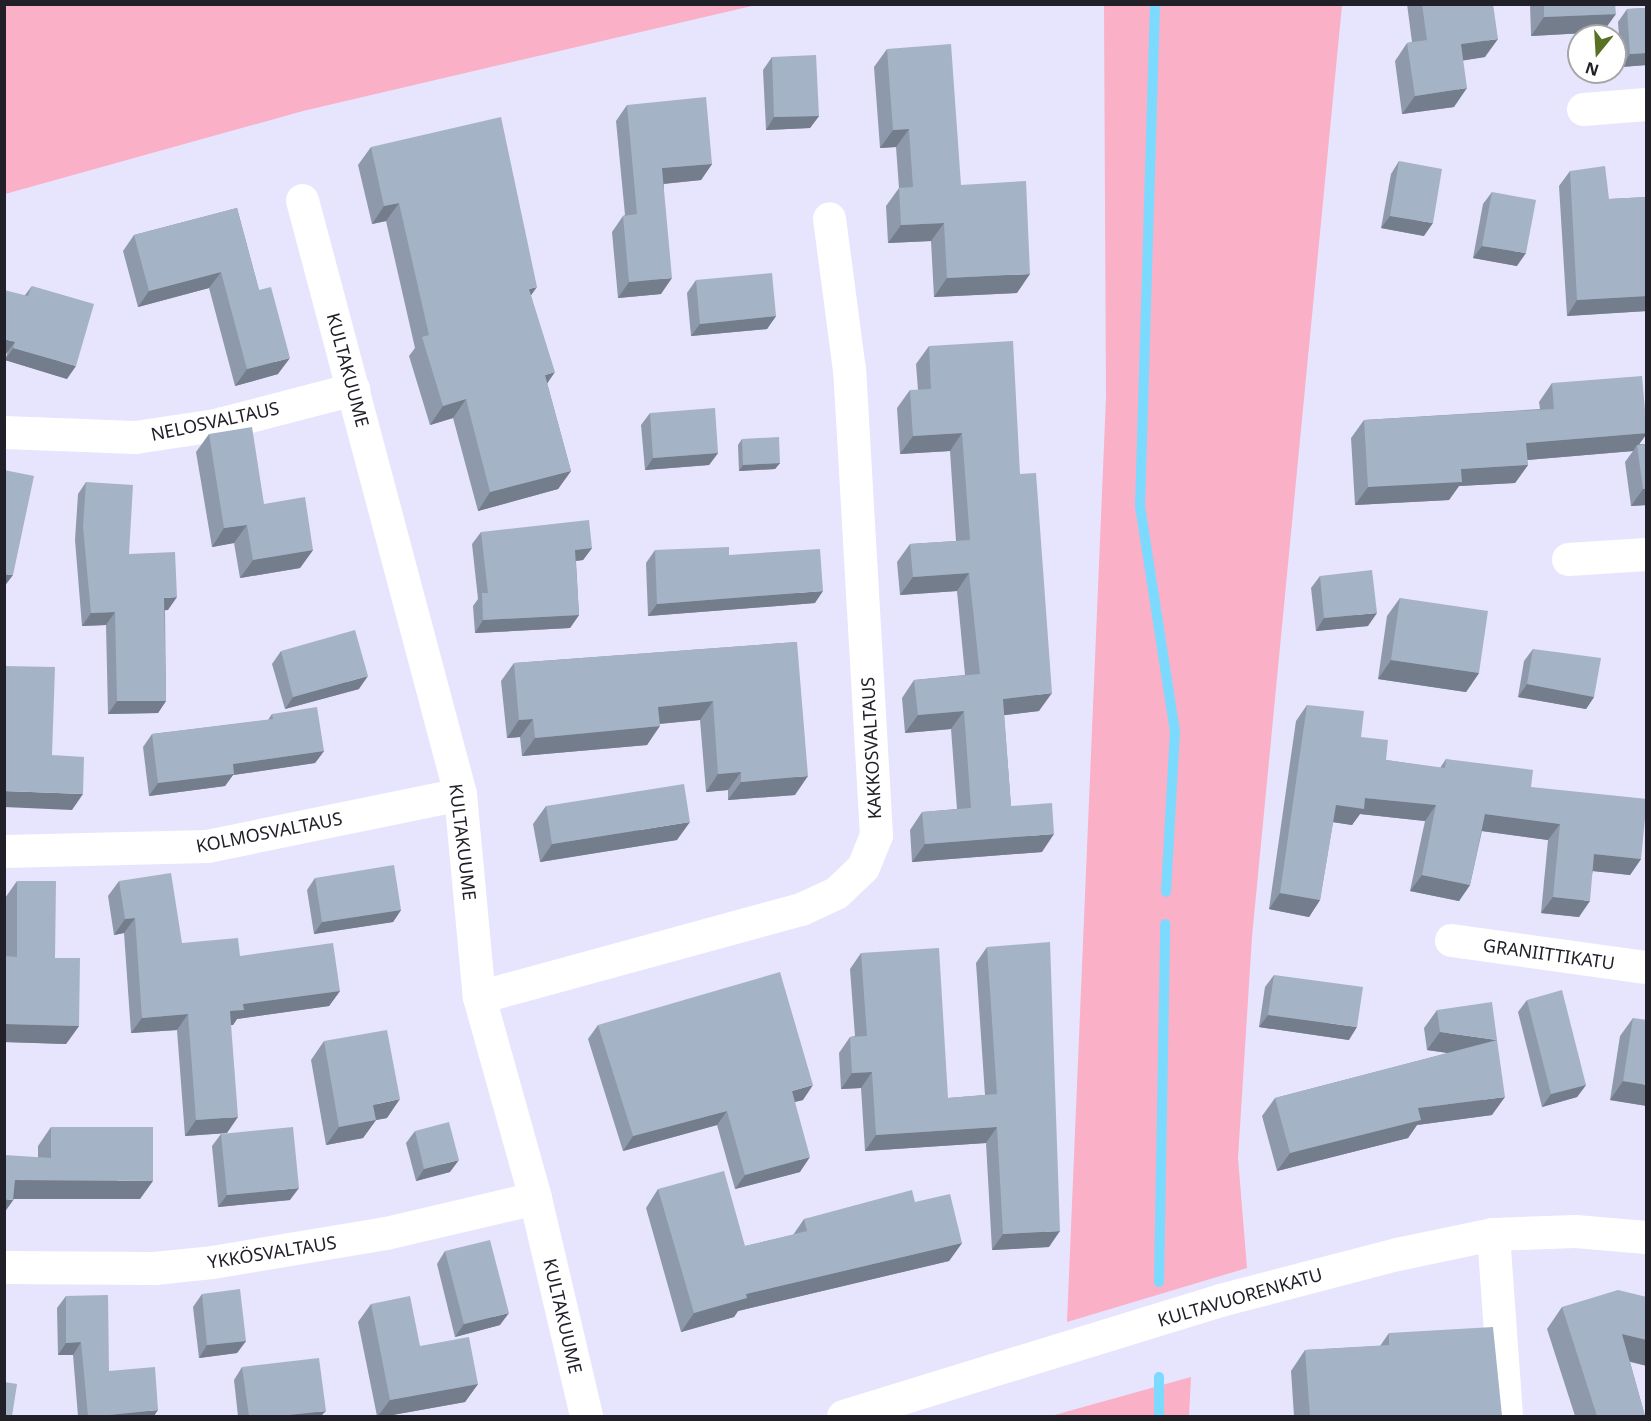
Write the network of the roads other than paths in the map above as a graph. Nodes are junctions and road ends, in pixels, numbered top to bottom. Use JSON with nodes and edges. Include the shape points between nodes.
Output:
{"nodes":[{"id":1,"x":1647,"y":104,"type":"edge"},
{"id":2,"x":1583,"y":109,"type":"dead end"},
{"id":3,"x":302,"y":201,"type":"dead end"},
{"id":4,"x":829,"y":218,"type":"dead end"},
{"id":5,"x":353,"y":389,"type":"junction"},
{"id":6,"x":4,"y":432,"type":"edge"},
{"id":7,"x":1647,"y":554,"type":"edge"},
{"id":8,"x":1568,"y":559,"type":"dead end"},
{"id":9,"x":460,"y":794,"type":"junction"},
{"id":10,"x":4,"y":851,"type":"edge"},
{"id":11,"x":1450,"y":940,"type":"dead end"},
{"id":12,"x":1647,"y":967,"type":"edge"},
{"id":13,"x":479,"y":997,"type":"junction"},
{"id":14,"x":535,"y":1198,"type":"junction"},
{"id":15,"x":1493,"y":1234,"type":"junction"},
{"id":16,"x":1647,"y":1237,"type":"edge"},
{"id":17,"x":4,"y":1267,"type":"edge"},
{"id":18,"x":586,"y":1416,"type":"edge"},
{"id":19,"x":843,"y":1416,"type":"edge"},
{"id":20,"x":1506,"y":1416,"type":"edge"}],
"edges":[{"from":1,"to":2,"type":"street"},
{"from":3,"to":5,"type":"street","name":"KULTAKUUME"},
{"from":4,"to":13,"type":"street","name":"KAKKOSVALTAUS","via":[[849,370],[876,835],[863,867],[836,893],[801,909]]},
{"from":5,"to":6,"type":"street","name":"NELOSVALTAUS","via":[[215,424],[135,437],[57,438]]},
{"from":5,"to":9,"type":"street","name":"KULTAKUUME"},
{"from":7,"to":8,"type":"street"},
{"from":9,"to":10,"type":"street","name":"KOLMOSVALTAUS","via":[[207,846]]},
{"from":9,"to":13,"type":"street","name":"KULTAKUUME"},
{"from":11,"to":12,"type":"street","name":"GRANIITTIKATU"},
{"from":13,"to":14,"type":"street","name":"KULTAKUUME"},
{"from":14,"to":17,"type":"street","name":"YKKÖSVALTAUS","via":[[386,1233],[212,1262],[154,1268]]},
{"from":14,"to":18,"type":"street","name":"KULTAKUUME"},
{"from":15,"to":16,"type":"street","name":"KULTAVUORENKATU","via":[[1575,1231]]},
{"from":15,"to":19,"type":"street","name":"KULTAVUORENKATU","via":[[1220,1300]]},
{"from":15,"to":20,"type":"street"}]}
